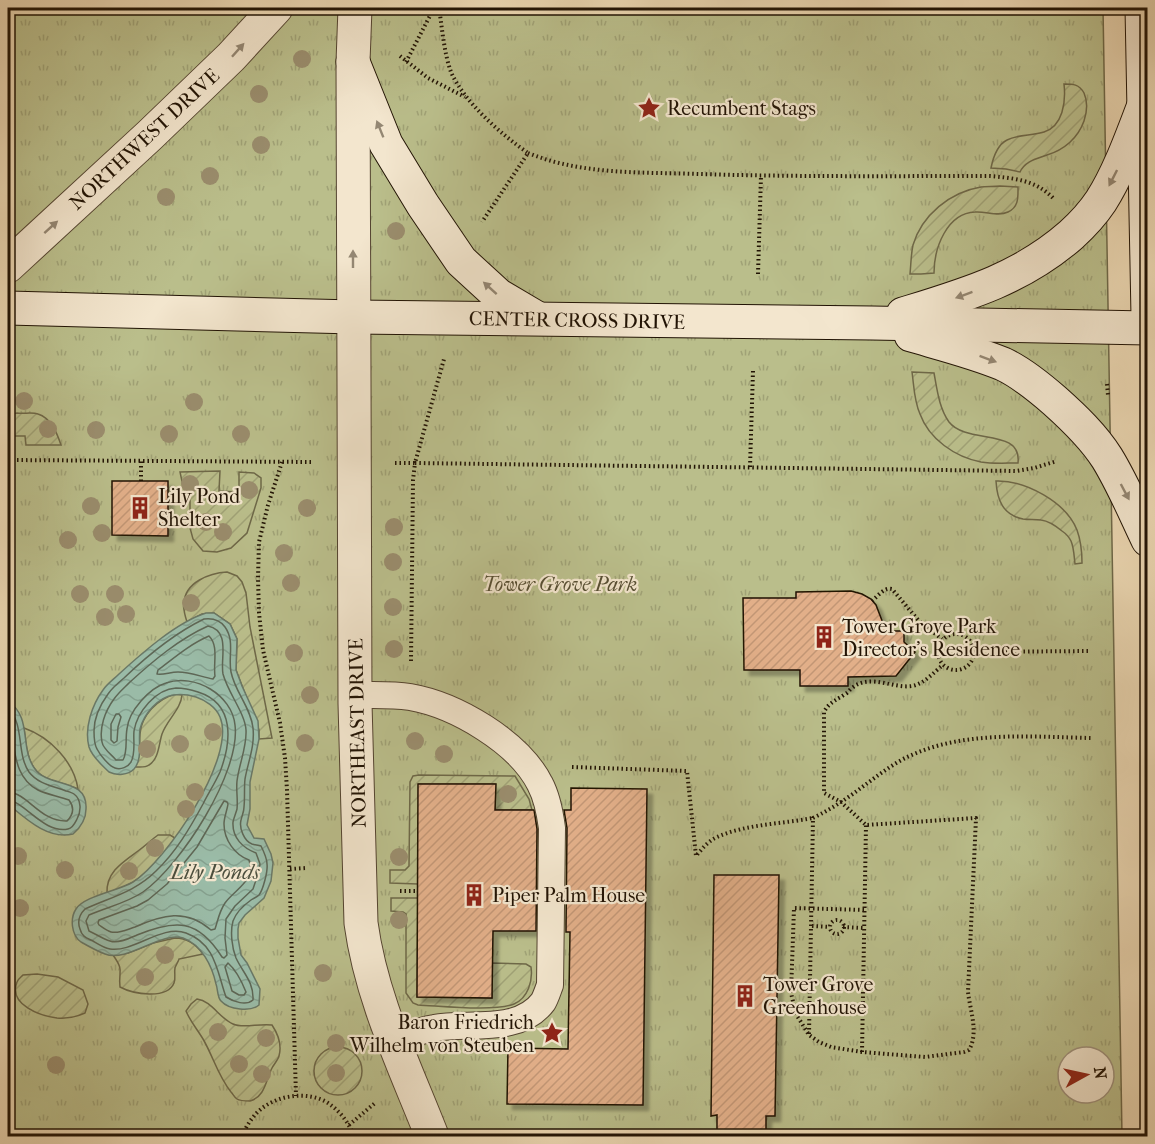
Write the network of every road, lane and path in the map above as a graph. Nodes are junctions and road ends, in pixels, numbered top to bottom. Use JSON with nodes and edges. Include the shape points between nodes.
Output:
{"nodes":[{"id":1,"x":276,"y":8,"type":"edge"},
{"id":2,"x":355,"y":8,"type":"edge"},
{"id":3,"x":435,"y":8,"type":"edge"},
{"id":4,"x":439,"y":8,"type":"edge"},
{"id":5,"x":1142,"y":8,"type":"edge"},
{"id":6,"x":400,"y":56,"type":"dead end"},
{"id":7,"x":353,"y":62,"type":"junction"},
{"id":8,"x":406,"y":62,"type":"junction"},
{"id":9,"x":467,"y":99,"type":"junction"},
{"id":10,"x":1144,"y":105,"type":"junction"},
{"id":11,"x":528,"y":153,"type":"junction"},
{"id":12,"x":761,"y":176,"type":"junction"},
{"id":13,"x":1055,"y":200,"type":"dead end"},
{"id":14,"x":478,"y":227,"type":"dead end"},
{"id":15,"x":8,"y":266,"type":"edge"},
{"id":16,"x":758,"y":274,"type":"dead end"},
{"id":17,"x":8,"y":308,"type":"edge"},
{"id":18,"x":1148,"y":316,"type":"edge"},
{"id":19,"x":354,"y":318,"type":"junction"},
{"id":20,"x":539,"y":319,"type":"junction"},
{"id":21,"x":872,"y":323,"type":"junction"},
{"id":22,"x":1148,"y":328,"type":"edge"},
{"id":23,"x":753,"y":371,"type":"dead end"},
{"id":24,"x":435,"y":393,"type":"dead end"},
{"id":25,"x":1061,"y":459,"type":"dead end"},
{"id":26,"x":8,"y":460,"type":"edge"},
{"id":27,"x":141,"y":461,"type":"junction"},
{"id":28,"x":282,"y":462,"type":"junction"},
{"id":29,"x":318,"y":462,"type":"dead end"},
{"id":30,"x":390,"y":463,"type":"dead end"},
{"id":31,"x":415,"y":463,"type":"junction"},
{"id":32,"x":750,"y":467,"type":"junction"},
{"id":33,"x":141,"y":481,"type":"dead end"},
{"id":34,"x":1148,"y":540,"type":"edge"},
{"id":35,"x":873,"y":601,"type":"dead end"},
{"id":36,"x":942,"y":639,"type":"junction"},
{"id":37,"x":1089,"y":651,"type":"dead end"},
{"id":38,"x":974,"y":652,"type":"junction"},
{"id":39,"x":944,"y":665,"type":"junction"},
{"id":40,"x":355,"y":695,"type":"junction"},
{"id":41,"x":410,"y":697,"type":"junction"},
{"id":42,"x":1092,"y":738,"type":"dead end"},
{"id":43,"x":529,"y":765,"type":"junction"},
{"id":44,"x":841,"y":802,"type":"junction"},
{"id":45,"x":813,"y":818,"type":"junction"},
{"id":46,"x":867,"y":825,"type":"junction"},
{"id":47,"x":306,"y":868,"type":"dead end"},
{"id":48,"x":290,"y":869,"type":"junction"},
{"id":49,"x":812,"y":909,"type":"junction"},
{"id":50,"x":838,"y":909,"type":"junction"},
{"id":51,"x":864,"y":910,"type":"junction"},
{"id":52,"x":837,"y":921,"type":"junction"},
{"id":53,"x":812,"y":926,"type":"junction"},
{"id":54,"x":830,"y":927,"type":"junction"},
{"id":55,"x":843,"y":927,"type":"junction"},
{"id":56,"x":864,"y":928,"type":"junction"},
{"id":57,"x":837,"y":934,"type":"junction"},
{"id":58,"x":836,"y":941,"type":"dead end"},
{"id":59,"x":809,"y":1035,"type":"junction"},
{"id":60,"x":395,"y":1042,"type":"junction"},
{"id":61,"x":862,"y":1052,"type":"junction"},
{"id":62,"x":8,"y":1070,"type":"edge"},
{"id":63,"x":296,"y":1096,"type":"junction"},
{"id":64,"x":12,"y":1137,"type":"edge"},
{"id":65,"x":242,"y":1137,"type":"edge"},
{"id":66,"x":354,"y":1137,"type":"edge"},
{"id":67,"x":432,"y":1137,"type":"edge"}],
"edges":[{"from":15,"to":1,"type":"street","name":"NORTHWEST DRIVE","one_way":true,"via":[[150,135]]},
{"from":2,"to":7,"type":"street"},
{"from":3,"to":8,"type":"path"},
{"from":4,"to":9,"type":"path","via":[[452,72]]},
{"from":5,"to":10,"type":"street"},
{"from":6,"to":8,"type":"path"},
{"from":19,"to":7,"type":"street","one_way":true},
{"from":20,"to":7,"type":"street","one_way":true,"via":[[498,295],[461,261],[386,144]]},
{"from":8,"to":9,"type":"path"},
{"from":9,"to":11,"type":"path"},
{"from":10,"to":18,"type":"street"},
{"from":10,"to":21,"type":"street","one_way":true,"via":[[1101,201],[1057,247],[994,284]]},
{"from":11,"to":12,"type":"path","via":[[583,169]]},
{"from":11,"to":14,"type":"path"},
{"from":12,"to":13,"type":"path","via":[[990,176],[1030,182]]},
{"from":12,"to":16,"type":"path"},
{"from":17,"to":19,"type":"street","name":"CENTER CROSS DRIVE"},
{"from":19,"to":20,"type":"street","name":"CENTER CROSS DRIVE"},
{"from":19,"to":40,"type":"street","name":"NORTHEAST DRIVE"},
{"from":20,"to":21,"type":"street","name":"CENTER CROSS DRIVE"},
{"from":21,"to":22,"type":"street","name":"CENTER CROSS DRIVE"},
{"from":21,"to":34,"type":"street","one_way":true,"via":[[1004,365],[1038,386],[1072,416],[1107,459]]},
{"from":23,"to":32,"type":"path"},
{"from":24,"to":31,"type":"path"},
{"from":25,"to":32,"type":"path","via":[[1016,471]]},
{"from":26,"to":27,"type":"path"},
{"from":27,"to":28,"type":"path"},
{"from":27,"to":33,"type":"path"},
{"from":28,"to":29,"type":"path"},
{"from":28,"to":48,"type":"path","via":[[259,542],[258,578],[263,650],[285,758]]},
{"from":30,"to":31,"type":"path"},
{"from":31,"to":32,"type":"path"},
{"from":31,"to":41,"type":"path"},
{"from":35,"to":36,"type":"path","via":[[892,589],[919,621]]},
{"from":36,"to":38,"type":"path","via":[[954,634],[964,636]]},
{"from":36,"to":39,"type":"path","via":[[938,654]]},
{"from":37,"to":38,"type":"path"},
{"from":38,"to":39,"type":"path","via":[[963,669],[953,670]]},
{"from":39,"to":44,"type":"path","via":[[912,686],[862,682],[827,706],[824,793]]},
{"from":40,"to":41,"type":"lane"},
{"from":40,"to":60,"type":"street","name":"NORTHEAST DRIVE","via":[[361,923],[374,985]]},
{"from":41,"to":43,"type":"lane","via":[[466,717],[514,749]]},
{"from":42,"to":44,"type":"path","via":[[982,737],[951,742],[900,761]]},
{"from":43,"to":45,"type":"path","via":[[687,771],[696,856],[717,837],[752,826]]},
{"from":43,"to":60,"type":"lane","via":[[549,806],[552,828],[550,985],[543,1001],[527,1017],[509,1023],[434,1028]]},
{"from":44,"to":45,"type":"path"},
{"from":44,"to":46,"type":"path"},
{"from":45,"to":49,"type":"path"},
{"from":46,"to":51,"type":"path"},
{"from":46,"to":61,"type":"path","via":[[976,818],[968,992],[974,1038],[969,1050],[949,1054],[925,1057]]},
{"from":47,"to":48,"type":"path"},
{"from":48,"to":63,"type":"path"},
{"from":49,"to":50,"type":"path"},
{"from":49,"to":53,"type":"path"},
{"from":49,"to":59,"type":"path","via":[[794,908],[791,993],[796,1014]]},
{"from":50,"to":51,"type":"path"},
{"from":50,"to":52,"type":"path"},
{"from":51,"to":56,"type":"path"},
{"from":52,"to":54,"type":"path"},
{"from":52,"to":55,"type":"path"},
{"from":53,"to":54,"type":"path"},
{"from":53,"to":59,"type":"path"},
{"from":54,"to":57,"type":"path"},
{"from":55,"to":56,"type":"path"},
{"from":55,"to":57,"type":"path"},
{"from":56,"to":61,"type":"path"},
{"from":57,"to":58,"type":"path"},
{"from":59,"to":61,"type":"path","via":[[831,1047]]},
{"from":60,"to":67,"type":"street","name":"NORTHEAST DRIVE"},
{"from":62,"to":64,"type":"path","via":[[13,1098]]},
{"from":63,"to":65,"type":"path","via":[[276,1099],[260,1110]]},
{"from":63,"to":66,"type":"path","via":[[328,1103],[340,1113]]}]}
